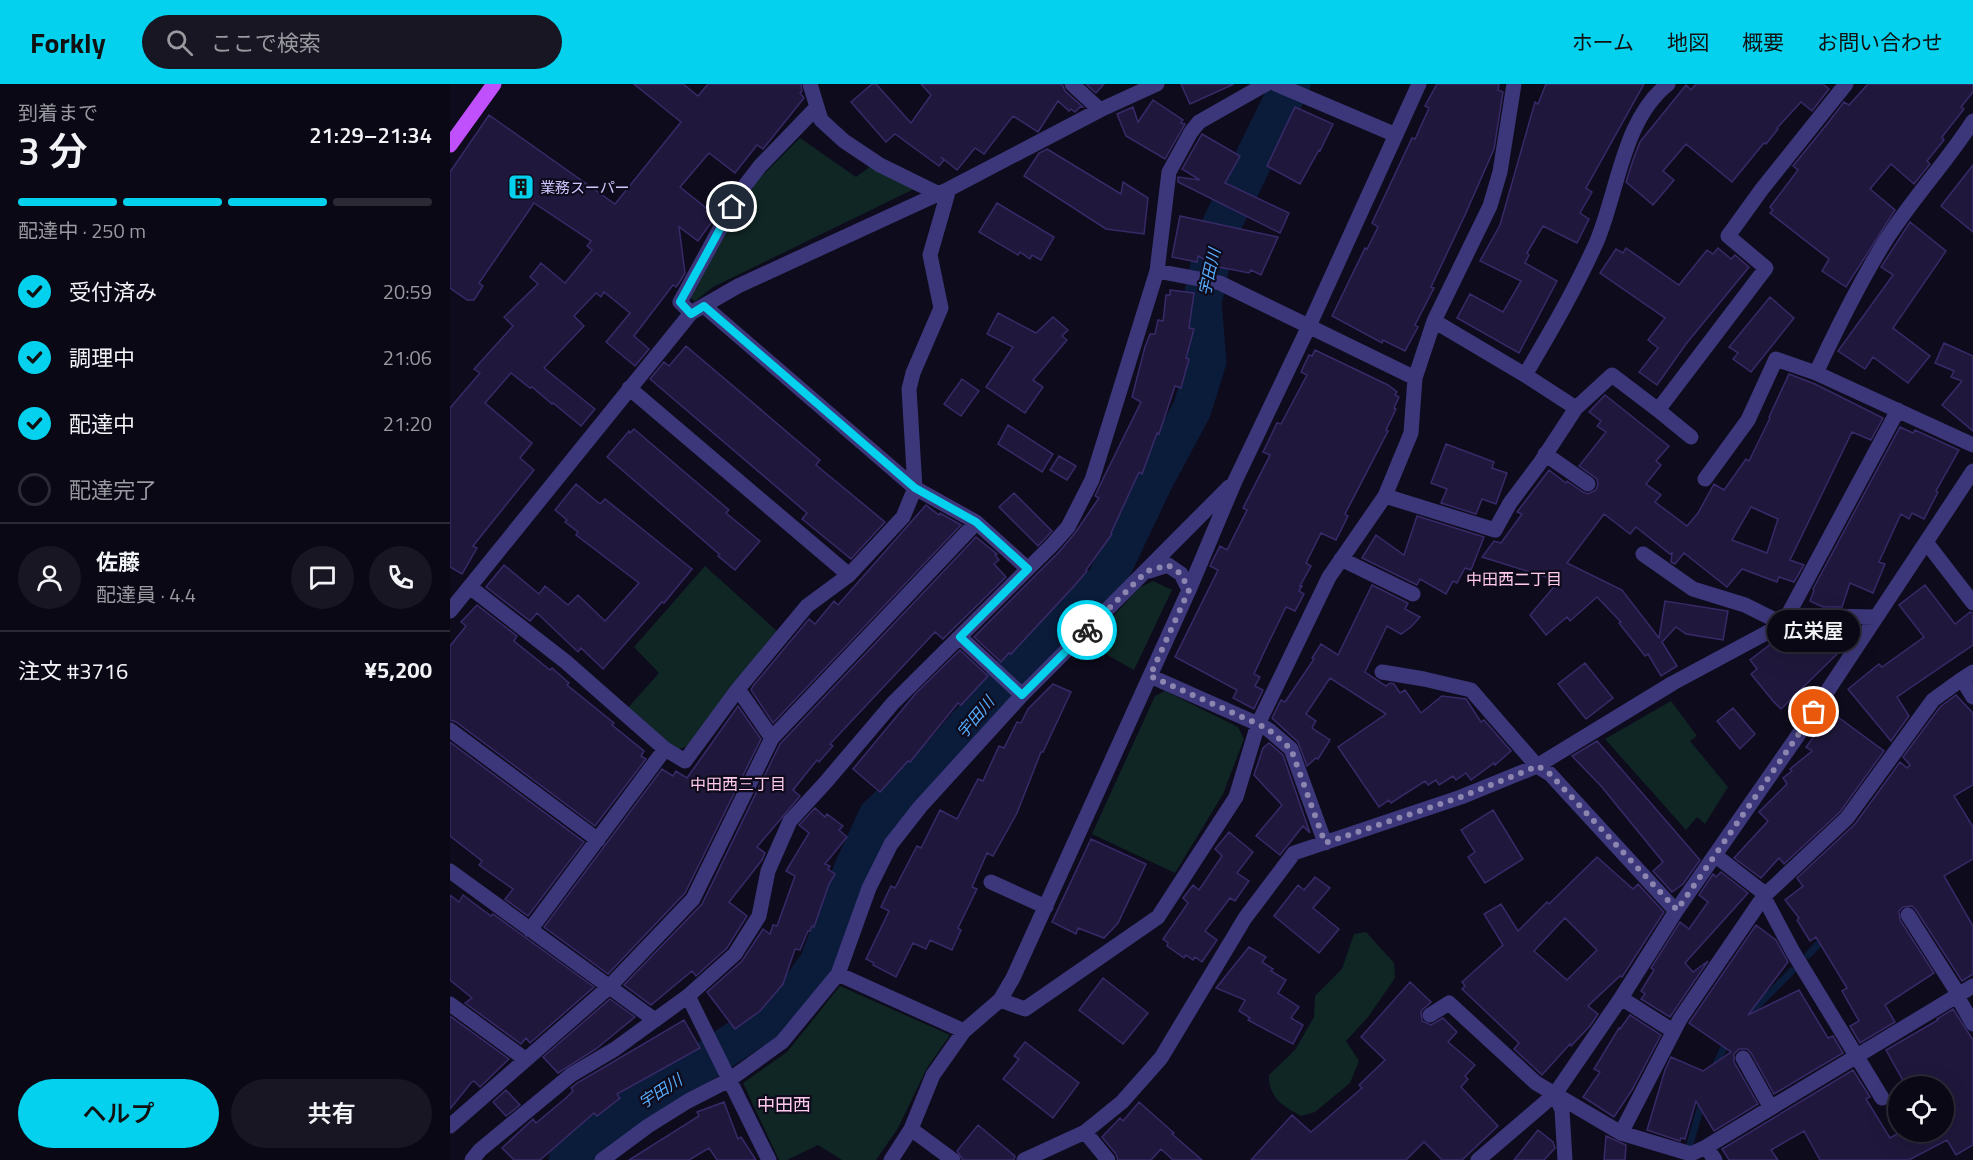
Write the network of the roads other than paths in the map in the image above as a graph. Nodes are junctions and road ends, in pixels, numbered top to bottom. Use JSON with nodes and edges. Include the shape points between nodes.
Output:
{"nodes":[{"id":1,"x":494,"y":84,"type":"edge"},
{"id":2,"x":810,"y":84,"type":"edge"},
{"id":3,"x":1072,"y":84,"type":"edge"},
{"id":4,"x":1157,"y":84,"type":"edge"},
{"id":5,"x":1266,"y":84,"type":"edge"},
{"id":6,"x":1276,"y":84,"type":"edge"},
{"id":7,"x":1419,"y":84,"type":"edge"},
{"id":8,"x":1514,"y":84,"type":"edge"},
{"id":9,"x":1668,"y":84,"type":"edge"},
{"id":10,"x":1846,"y":84,"type":"edge"},
{"id":11,"x":817,"y":107,"type":"junction"},
{"id":12,"x":1100,"y":110,"type":"junction"},
{"id":13,"x":1973,"y":121,"type":"edge"},
{"id":14,"x":1396,"y":135,"type":"junction"},
{"id":15,"x":450,"y":145,"type":"edge"},
{"id":16,"x":944,"y":191,"type":"junction"},
{"id":17,"x":1156,"y":271,"type":"junction"},
{"id":18,"x":697,"y":310,"type":"junction"},
{"id":19,"x":1434,"y":321,"type":"junction"},
{"id":20,"x":1310,"y":326,"type":"junction"},
{"id":21,"x":1816,"y":373,"type":"junction"},
{"id":22,"x":1525,"y":375,"type":"junction"},
{"id":23,"x":1415,"y":378,"type":"junction"},
{"id":24,"x":629,"y":388,"type":"junction"},
{"id":25,"x":1576,"y":408,"type":"junction"},
{"id":26,"x":1658,"y":410,"type":"junction"},
{"id":27,"x":1898,"y":410,"type":"junction"},
{"id":28,"x":1691,"y":437,"type":"dead end"},
{"id":29,"x":1973,"y":444,"type":"edge"},
{"id":30,"x":1545,"y":454,"type":"junction"},
{"id":31,"x":1973,"y":471,"type":"edge"},
{"id":32,"x":1705,"y":479,"type":"dead end"},
{"id":33,"x":1235,"y":481,"type":"junction"},
{"id":34,"x":1588,"y":484,"type":"dead end"},
{"id":35,"x":915,"y":488,"type":"junction"},
{"id":36,"x":1385,"y":496,"type":"junction"},
{"id":37,"x":971,"y":528,"type":"dead end"},
{"id":38,"x":1926,"y":542,"type":"junction"},
{"id":39,"x":1643,"y":554,"type":"dead end"},
{"id":40,"x":1341,"y":559,"type":"junction"},
{"id":41,"x":1028,"y":569,"type":"junction"},
{"id":42,"x":1147,"y":571,"type":"junction"},
{"id":43,"x":849,"y":575,"type":"junction"},
{"id":44,"x":470,"y":586,"type":"junction"},
{"id":45,"x":1189,"y":590,"type":"junction"},
{"id":46,"x":1413,"y":594,"type":"dead end"},
{"id":47,"x":1973,"y":603,"type":"edge"},
{"id":48,"x":450,"y":611,"type":"edge"},
{"id":49,"x":1876,"y":617,"type":"junction"},
{"id":50,"x":1782,"y":624,"type":"junction"},
{"id":51,"x":960,"y":637,"type":"junction"},
{"id":52,"x":1382,"y":672,"type":"dead end"},
{"id":53,"x":1150,"y":676,"type":"junction"},
{"id":54,"x":1968,"y":676,"type":"edge"},
{"id":55,"x":738,"y":689,"type":"junction"},
{"id":56,"x":1022,"y":695,"type":"junction"},
{"id":57,"x":1973,"y":697,"type":"edge"},
{"id":58,"x":1258,"y":724,"type":"junction"},
{"id":59,"x":450,"y":730,"type":"edge"},
{"id":60,"x":772,"y":738,"type":"junction"},
{"id":61,"x":666,"y":749,"type":"junction"},
{"id":62,"x":1538,"y":766,"type":"junction"},
{"id":63,"x":598,"y":840,"type":"junction"},
{"id":64,"x":1325,"y":843,"type":"junction"},
{"id":65,"x":1716,"y":856,"type":"junction"},
{"id":66,"x":450,"y":870,"type":"edge"},
{"id":67,"x":991,"y":882,"type":"dead end"},
{"id":68,"x":1764,"y":896,"type":"junction"},
{"id":69,"x":1046,"y":907,"type":"junction"},
{"id":70,"x":1677,"y":910,"type":"junction"},
{"id":71,"x":1908,"y":915,"type":"dead end"},
{"id":72,"x":530,"y":930,"type":"junction"},
{"id":73,"x":838,"y":974,"type":"junction"},
{"id":74,"x":1973,"y":986,"type":"edge"},
{"id":75,"x":609,"y":987,"type":"junction"},
{"id":76,"x":688,"y":996,"type":"junction"},
{"id":77,"x":1958,"y":996,"type":"junction"},
{"id":78,"x":1621,"y":998,"type":"junction"},
{"id":79,"x":1000,"y":1000,"type":"junction"},
{"id":80,"x":450,"y":1004,"type":"edge"},
{"id":81,"x":1430,"y":1016,"type":"dead end"},
{"id":82,"x":655,"y":1020,"type":"junction"},
{"id":83,"x":1973,"y":1024,"type":"edge"},
{"id":84,"x":964,"y":1031,"type":"junction"},
{"id":85,"x":1674,"y":1031,"type":"junction"},
{"id":86,"x":1743,"y":1058,"type":"dead end"},
{"id":87,"x":1857,"y":1058,"type":"junction"},
{"id":88,"x":525,"y":1059,"type":"junction"},
{"id":89,"x":729,"y":1080,"type":"junction"},
{"id":90,"x":1556,"y":1094,"type":"junction"},
{"id":91,"x":1882,"y":1098,"type":"dead end"},
{"id":92,"x":1771,"y":1108,"type":"junction"},
{"id":93,"x":450,"y":1126,"type":"edge"},
{"id":94,"x":910,"y":1129,"type":"junction"},
{"id":95,"x":1085,"y":1132,"type":"junction"},
{"id":96,"x":1621,"y":1133,"type":"junction"},
{"id":97,"x":1711,"y":1154,"type":"edge"},
{"id":98,"x":472,"y":1160,"type":"edge"},
{"id":99,"x":602,"y":1160,"type":"edge"},
{"id":100,"x":769,"y":1160,"type":"edge"},
{"id":101,"x":891,"y":1160,"type":"edge"},
{"id":102,"x":953,"y":1160,"type":"edge"},
{"id":103,"x":1024,"y":1160,"type":"edge"},
{"id":104,"x":1108,"y":1160,"type":"edge"},
{"id":105,"x":1478,"y":1160,"type":"edge"},
{"id":106,"x":1565,"y":1160,"type":"edge"}],
"edges":[{"from":1,"to":15,"type":"main road"},
{"from":2,"to":11,"type":"street"},
{"from":3,"to":12,"type":"street"},
{"from":4,"to":12,"type":"street"},
{"from":5,"to":17,"type":"street","via":[[1199,122],[1175,158],[1169,172]]},
{"from":6,"to":14,"type":"street"},
{"from":7,"to":14,"type":"street"},
{"from":8,"to":19,"type":"street","via":[[1500,172],[1490,206]]},
{"from":9,"to":22,"type":"street","via":[[1650,103],[1633,134],[1596,242],[1563,312]]},
{"from":10,"to":26,"type":"street","via":[[1728,236],[1766,268]]},
{"from":11,"to":16,"type":"street","via":[[821,120],[880,165]]},
{"from":11,"to":18,"type":"street","via":[[740,192],[680,302]]},
{"from":12,"to":16,"type":"street"},
{"from":13,"to":21,"type":"street","via":[[1885,242],[1847,305]]},
{"from":14,"to":20,"type":"street"},
{"from":16,"to":18,"type":"street","via":[[738,286]]},
{"from":16,"to":35,"type":"street","via":[[930,255],[941,308],[909,389]]},
{"from":17,"to":20,"type":"street","via":[[1220,283]]},
{"from":17,"to":41,"type":"street","via":[[1092,480],[1068,527]]},
{"from":18,"to":24,"type":"street"},
{"from":18,"to":35,"type":"street"},
{"from":19,"to":22,"type":"street"},
{"from":19,"to":23,"type":"street"},
{"from":20,"to":23,"type":"street"},
{"from":20,"to":33,"type":"street"},
{"from":21,"to":27,"type":"street"},
{"from":21,"to":32,"type":"street","via":[[1776,359],[1748,420]]},
{"from":22,"to":25,"type":"street"},
{"from":23,"to":36,"type":"street","via":[[1411,434]]},
{"from":24,"to":43,"type":"street"},
{"from":24,"to":44,"type":"street"},
{"from":25,"to":26,"type":"street","via":[[1612,375]]},
{"from":25,"to":30,"type":"street"},
{"from":26,"to":28,"type":"street"},
{"from":27,"to":29,"type":"street"},
{"from":27,"to":50,"type":"street"},
{"from":30,"to":34,"type":"street"},
{"from":30,"to":36,"type":"street","via":[[1495,530]]},
{"from":31,"to":38,"type":"street"},
{"from":33,"to":42,"type":"street"},
{"from":33,"to":45,"type":"street"},
{"from":35,"to":41,"type":"street","via":[[976,522]]},
{"from":35,"to":43,"type":"street","via":[[903,516]]},
{"from":36,"to":40,"type":"street"},
{"from":37,"to":60,"type":"street"},
{"from":38,"to":47,"type":"street"},
{"from":38,"to":49,"type":"street"},
{"from":39,"to":50,"type":"street","via":[[1693,589],[1745,605]]},
{"from":40,"to":46,"type":"street"},
{"from":40,"to":58,"type":"street"},
{"from":41,"to":51,"type":"street"},
{"from":42,"to":45,"type":"street","via":[[1168,565],[1181,574]]},
{"from":42,"to":56,"type":"street"},
{"from":43,"to":55,"type":"street","via":[[807,606]]},
{"from":44,"to":48,"type":"street"},
{"from":44,"to":61,"type":"street"},
{"from":45,"to":53,"type":"street"},
{"from":49,"to":50,"type":"street","via":[[1826,616]]},
{"from":49,"to":65,"type":"street"},
{"from":50,"to":62,"type":"street","via":[[1673,683]]},
{"from":51,"to":56,"type":"street"},
{"from":51,"to":76,"type":"street","via":[[893,703],[790,821],[768,871],[759,916],[735,954]]},
{"from":52,"to":62,"type":"street","via":[[1471,690]]},
{"from":53,"to":58,"type":"street"},
{"from":53,"to":69,"type":"street"},
{"from":54,"to":57,"type":"street"},
{"from":54,"to":68,"type":"street","via":[[1933,700],[1847,818]]},
{"from":55,"to":60,"type":"street"},
{"from":55,"to":61,"type":"street","via":[[685,761]]},
{"from":56,"to":73,"type":"street","via":[[891,844],[869,888]]},
{"from":58,"to":64,"type":"street","via":[[1291,749]]},
{"from":58,"to":79,"type":"street","via":[[1236,797],[1158,917],[1025,1009]]},
{"from":59,"to":63,"type":"street"},
{"from":60,"to":75,"type":"street","via":[[693,899]]},
{"from":61,"to":63,"type":"street"},
{"from":62,"to":64,"type":"street"},
{"from":62,"to":70,"type":"street","via":[[1550,774]]},
{"from":63,"to":72,"type":"street"},
{"from":64,"to":95,"type":"street","via":[[1294,853],[1245,918],[1161,1058],[1122,1102]]},
{"from":65,"to":68,"type":"street"},
{"from":65,"to":70,"type":"street"},
{"from":66,"to":72,"type":"street"},
{"from":67,"to":69,"type":"street"},
{"from":68,"to":85,"type":"street"},
{"from":68,"to":87,"type":"street"},
{"from":69,"to":79,"type":"street"},
{"from":70,"to":78,"type":"street"},
{"from":71,"to":77,"type":"street"},
{"from":72,"to":75,"type":"street"},
{"from":73,"to":84,"type":"street"},
{"from":73,"to":89,"type":"street","via":[[782,1042]]},
{"from":74,"to":77,"type":"street"},
{"from":75,"to":82,"type":"street"},
{"from":75,"to":88,"type":"street"},
{"from":76,"to":82,"type":"street"},
{"from":76,"to":89,"type":"street"},
{"from":77,"to":83,"type":"street"},
{"from":77,"to":87,"type":"street"},
{"from":78,"to":85,"type":"street"},
{"from":78,"to":90,"type":"street"},
{"from":79,"to":84,"type":"street"},
{"from":80,"to":88,"type":"street"},
{"from":81,"to":90,"type":"street","via":[[1449,1003],[1536,1083]]},
{"from":82,"to":98,"type":"street","via":[[571,1075]]},
{"from":84,"to":94,"type":"street","via":[[933,1075]]},
{"from":85,"to":96,"type":"street"},
{"from":86,"to":92,"type":"street"},
{"from":87,"to":91,"type":"street"},
{"from":87,"to":92,"type":"street"},
{"from":88,"to":93,"type":"street"},
{"from":89,"to":99,"type":"street","via":[[648,1126]]},
{"from":89,"to":100,"type":"street"},
{"from":90,"to":96,"type":"street"},
{"from":90,"to":105,"type":"street"},
{"from":90,"to":106,"type":"street","via":[[1562,1110]]},
{"from":92,"to":97,"type":"street"},
{"from":94,"to":101,"type":"street"},
{"from":94,"to":102,"type":"street"},
{"from":95,"to":103,"type":"street"},
{"from":95,"to":104,"type":"street"},
{"from":96,"to":97,"type":"street","via":[[1691,1154]]}]}
